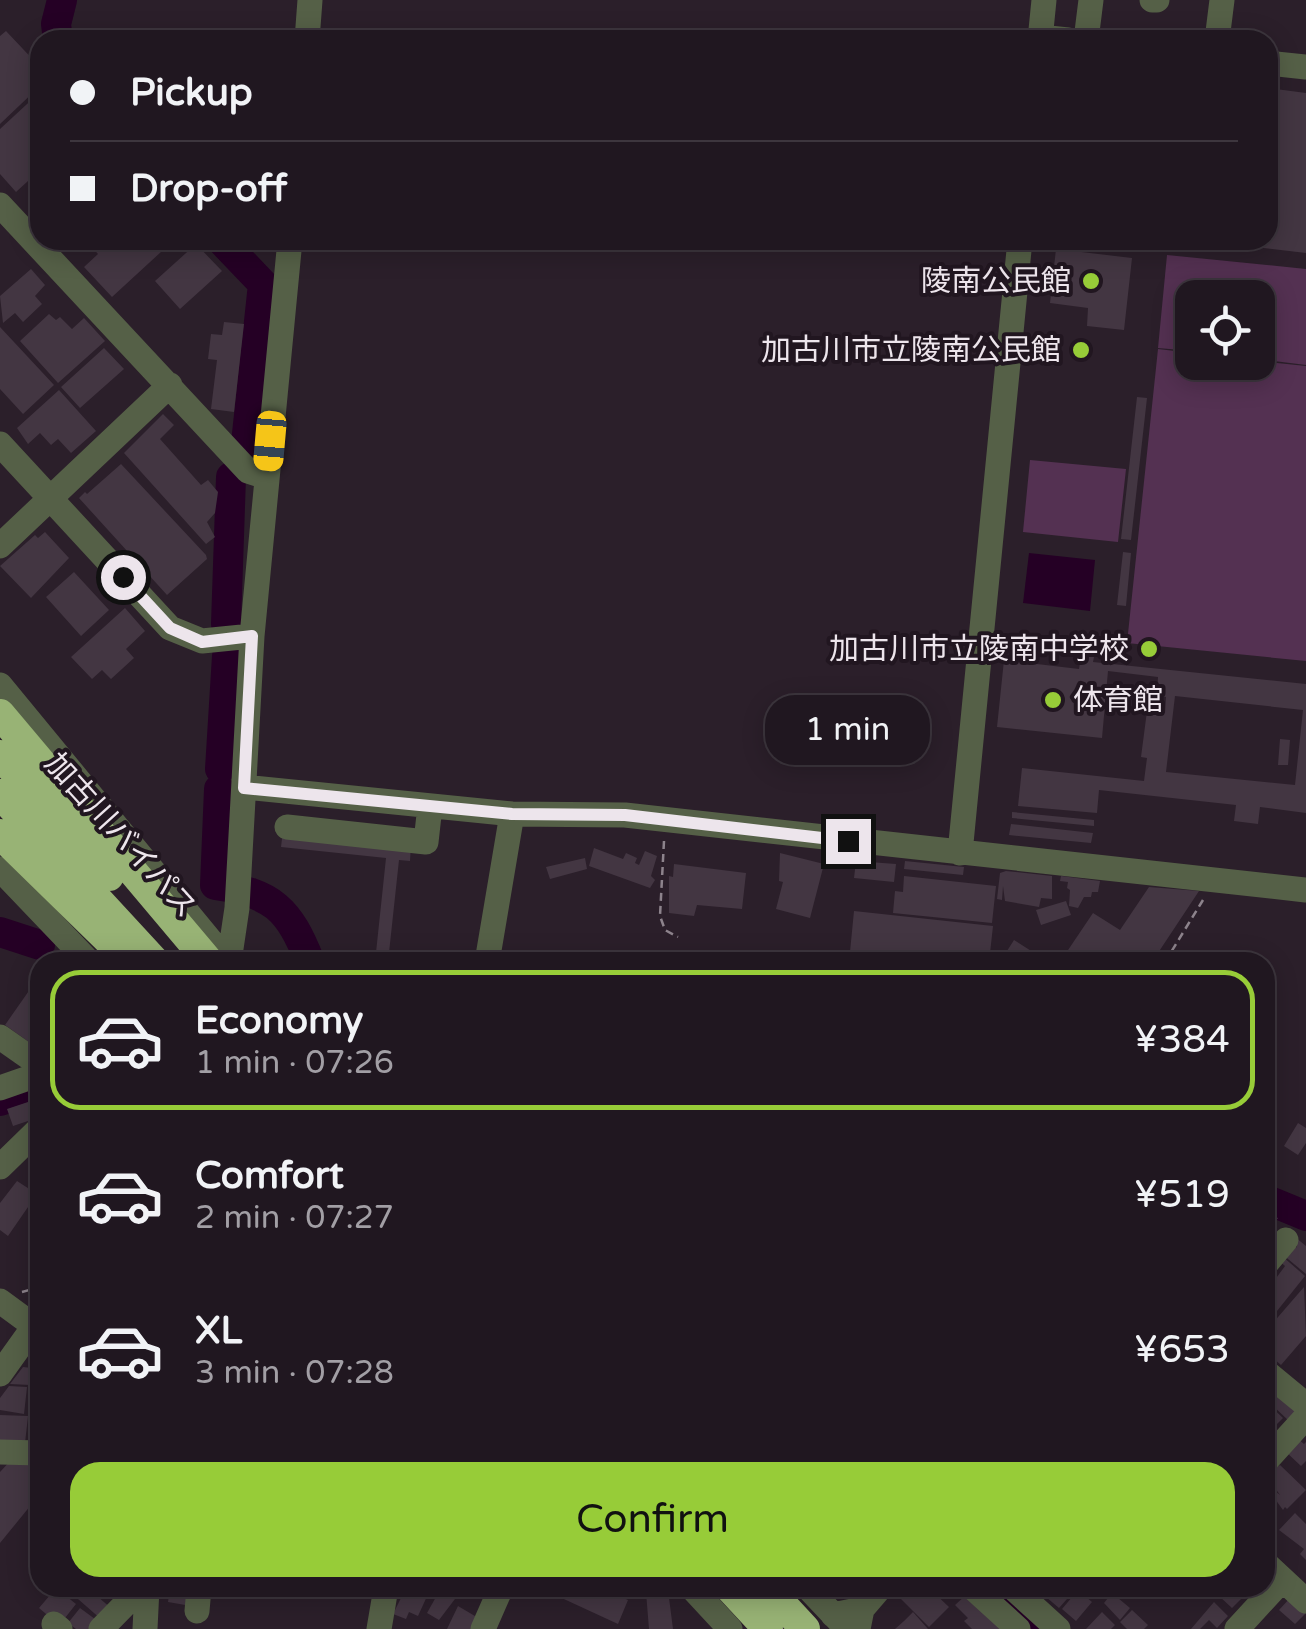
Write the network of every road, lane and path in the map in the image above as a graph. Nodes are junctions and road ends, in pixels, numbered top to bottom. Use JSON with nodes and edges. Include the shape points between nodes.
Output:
{"nodes":[{"id":1,"x":310,"y":0,"type":"edge"},
{"id":2,"x":1044,"y":0,"type":"edge"},
{"id":3,"x":1091,"y":0,"type":"edge"},
{"id":4,"x":1222,"y":0,"type":"edge"},
{"id":5,"x":307,"y":30,"type":"edge"},
{"id":6,"x":1041,"y":30,"type":"edge"},
{"id":7,"x":1087,"y":30,"type":"edge"},
{"id":8,"x":1218,"y":30,"type":"edge"},
{"id":9,"x":1278,"y":64,"type":"edge"},
{"id":10,"x":1306,"y":67,"type":"edge"},
{"id":11,"x":0,"y":204,"type":"edge"},
{"id":12,"x":30,"y":236,"type":"edge"},
{"id":13,"x":43,"y":250,"type":"edge"},
{"id":14,"x":289,"y":250,"type":"edge"},
{"id":15,"x":1019,"y":250,"type":"edge"},
{"id":16,"x":170,"y":385,"type":"junction"},
{"id":17,"x":0,"y":444,"type":"edge"},
{"id":18,"x":267,"y":478,"type":"junction"},
{"id":19,"x":51,"y":500,"type":"junction"},
{"id":20,"x":0,"y":546,"type":"edge"},
{"id":21,"x":252,"y":636,"type":"junction"},
{"id":22,"x":0,"y":685,"type":"edge"},
{"id":23,"x":0,"y":714,"type":"edge"},
{"id":24,"x":0,"y":755,"type":"edge"},
{"id":25,"x":244,"y":788,"type":"junction"},
{"id":26,"x":0,"y":794,"type":"edge"},
{"id":27,"x":430,"y":806,"type":"junction"},
{"id":28,"x":512,"y":814,"type":"junction"},
{"id":29,"x":287,"y":827,"type":"dead end"},
{"id":30,"x":0,"y":834,"type":"edge"},
{"id":31,"x":665,"y":836,"type":"dead end"},
{"id":32,"x":960,"y":853,"type":"junction"},
{"id":33,"x":0,"y":868,"type":"edge"},
{"id":34,"x":1215,"y":880,"type":"junction"},
{"id":35,"x":1306,"y":890,"type":"edge"},
{"id":36,"x":110,"y":897,"type":"junction"},
{"id":37,"x":678,"y":937,"type":"dead end"},
{"id":38,"x":80,"y":952,"type":"edge"},
{"id":39,"x":128,"y":952,"type":"edge"},
{"id":40,"x":148,"y":952,"type":"edge"},
{"id":41,"x":178,"y":952,"type":"edge"},
{"id":42,"x":194,"y":952,"type":"edge"},
{"id":43,"x":221,"y":952,"type":"edge"},
{"id":44,"x":230,"y":952,"type":"edge"},
{"id":45,"x":489,"y":952,"type":"edge"},
{"id":46,"x":1172,"y":952,"type":"edge"},
{"id":47,"x":0,"y":1037,"type":"edge"},
{"id":48,"x":30,"y":1059,"type":"edge"},
{"id":49,"x":30,"y":1078,"type":"edge"},
{"id":50,"x":0,"y":1088,"type":"edge"},
{"id":51,"x":30,"y":1133,"type":"edge"},
{"id":52,"x":0,"y":1168,"type":"edge"},
{"id":53,"x":1286,"y":1240,"type":"dead end"},
{"id":54,"x":1275,"y":1253,"type":"edge"},
{"id":55,"x":0,"y":1301,"type":"edge"},
{"id":56,"x":30,"y":1318,"type":"edge"},
{"id":57,"x":30,"y":1332,"type":"edge"},
{"id":58,"x":0,"y":1374,"type":"edge"},
{"id":59,"x":1275,"y":1380,"type":"edge"},
{"id":60,"x":1306,"y":1406,"type":"edge"},
{"id":61,"x":1306,"y":1417,"type":"edge"},
{"id":62,"x":1275,"y":1451,"type":"edge"},
{"id":63,"x":0,"y":1452,"type":"edge"},
{"id":64,"x":30,"y":1454,"type":"edge"},
{"id":65,"x":1275,"y":1572,"type":"edge"},
{"id":66,"x":134,"y":1597,"type":"edge"},
{"id":67,"x":144,"y":1597,"type":"edge"},
{"id":68,"x":387,"y":1597,"type":"edge"},
{"id":69,"x":497,"y":1597,"type":"edge"},
{"id":70,"x":700,"y":1597,"type":"edge"},
{"id":71,"x":738,"y":1597,"type":"edge"},
{"id":72,"x":775,"y":1597,"type":"edge"},
{"id":73,"x":820,"y":1597,"type":"edge"},
{"id":74,"x":872,"y":1597,"type":"edge"},
{"id":75,"x":983,"y":1597,"type":"edge"},
{"id":76,"x":1030,"y":1597,"type":"edge"},
{"id":77,"x":1257,"y":1597,"type":"edge"},
{"id":78,"x":1306,"y":1601,"type":"edge"},
{"id":79,"x":850,"y":1620,"type":"edge"},
{"id":80,"x":100,"y":1629,"type":"edge"},
{"id":81,"x":145,"y":1629,"type":"edge"},
{"id":82,"x":379,"y":1629,"type":"edge"},
{"id":83,"x":483,"y":1629,"type":"edge"},
{"id":84,"x":730,"y":1629,"type":"edge"},
{"id":85,"x":768,"y":1629,"type":"edge"},
{"id":86,"x":805,"y":1629,"type":"edge"},
{"id":87,"x":1018,"y":1629,"type":"edge"},
{"id":88,"x":1058,"y":1629,"type":"edge"},
{"id":89,"x":1237,"y":1629,"type":"edge"}],
"edges":[{"from":1,"to":5,"type":"street"},
{"from":2,"to":6,"type":"street"},
{"from":3,"to":7,"type":"street"},
{"from":4,"to":8,"type":"street"},
{"from":9,"to":10,"type":"street"},
{"from":11,"to":12,"type":"street"},
{"from":13,"to":16,"type":"street"},
{"from":14,"to":18,"type":"street"},
{"from":15,"to":32,"type":"street"},
{"from":16,"to":18,"type":"street","via":[[248,470]]},
{"from":16,"to":19,"type":"street"},
{"from":17,"to":19,"type":"street"},
{"from":18,"to":21,"type":"street"},
{"from":19,"to":20,"type":"street"},
{"from":19,"to":21,"type":"street","via":[[170,628],[202,642]]},
{"from":21,"to":25,"type":"street"},
{"from":22,"to":43,"type":"street"},
{"from":23,"to":36,"type":"highway"},
{"from":24,"to":36,"type":"highway","name":"加古川バイパス"},
{"from":25,"to":27,"type":"street"},
{"from":25,"to":44,"type":"street"},
{"from":26,"to":36,"type":"highway","name":"加古川バイパス"},
{"from":27,"to":28,"type":"street"},
{"from":27,"to":29,"type":"street","via":[[426,842]]},
{"from":28,"to":32,"type":"street","via":[[625,815]]},
{"from":28,"to":45,"type":"street"},
{"from":30,"to":36,"type":"highway"},
{"from":31,"to":37,"type":"path","via":[[660,916],[665,930]]},
{"from":32,"to":34,"type":"street"},
{"from":33,"to":38,"type":"street"},
{"from":34,"to":35,"type":"street"},
{"from":34,"to":46,"type":"path"},
{"from":36,"to":39,"type":"highway"},
{"from":36,"to":40,"type":"highway","name":"加古川バイパス"},
{"from":36,"to":41,"type":"highway","name":"加古川バイパス"},
{"from":36,"to":42,"type":"highway"},
{"from":47,"to":48,"type":"street"},
{"from":49,"to":50,"type":"street"},
{"from":51,"to":52,"type":"street","via":[[15,1140]]},
{"from":53,"to":54,"type":"street"},
{"from":55,"to":56,"type":"street"},
{"from":57,"to":58,"type":"street"},
{"from":59,"to":60,"type":"street"},
{"from":61,"to":62,"type":"street"},
{"from":63,"to":64,"type":"street"},
{"from":65,"to":78,"type":"street"},
{"from":66,"to":80,"type":"street"},
{"from":67,"to":81,"type":"street"},
{"from":68,"to":82,"type":"street"},
{"from":69,"to":83,"type":"street"},
{"from":70,"to":84,"type":"street"},
{"from":71,"to":85,"type":"highway"},
{"from":72,"to":86,"type":"highway"},
{"from":73,"to":79,"type":"street"},
{"from":74,"to":79,"type":"street"},
{"from":75,"to":87,"type":"street"},
{"from":76,"to":88,"type":"street"},
{"from":77,"to":89,"type":"street"}]}
